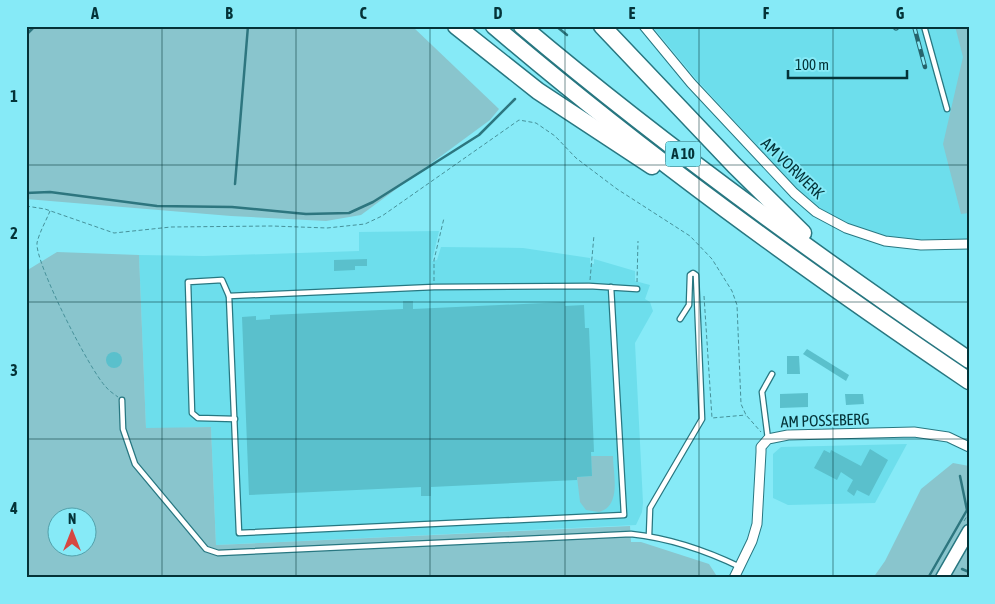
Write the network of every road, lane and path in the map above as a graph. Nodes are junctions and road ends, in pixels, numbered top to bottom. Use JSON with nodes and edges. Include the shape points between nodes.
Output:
{"nodes":[{"id":1,"x":456,"y":26,"type":"edge"},
{"id":2,"x":494,"y":26,"type":"edge"},
{"id":3,"x":522,"y":26,"type":"edge"},
{"id":4,"x":602,"y":26,"type":"edge"},
{"id":5,"x":644,"y":26,"type":"edge"},
{"id":6,"x":924,"y":26,"type":"edge"},
{"id":7,"x":947,"y":109,"type":"dead end"},
{"id":8,"x":26,"y":206,"type":"edge"},
{"id":9,"x":50,"y":211,"type":"junction"},
{"id":10,"x":729,"y":212,"type":"junction"},
{"id":11,"x":444,"y":218,"type":"dead end"},
{"id":12,"x":594,"y":235,"type":"dead end"},
{"id":13,"x":638,"y":241,"type":"dead end"},
{"id":14,"x":969,"y":244,"type":"edge"},
{"id":15,"x":836,"y":270,"type":"junction"},
{"id":16,"x":589,"y":286,"type":"junction"},
{"id":17,"x":434,"y":287,"type":"junction"},
{"id":18,"x":611,"y":287,"type":"junction"},
{"id":19,"x":637,"y":289,"type":"joint"},
{"id":20,"x":703,"y":293,"type":"dead end"},
{"id":21,"x":229,"y":296,"type":"junction"},
{"id":22,"x":680,"y":320,"type":"dead end"},
{"id":23,"x":969,"y":360,"type":"edge"},
{"id":24,"x":772,"y":374,"type":"dead end"},
{"id":25,"x":969,"y":381,"type":"edge"},
{"id":26,"x":122,"y":400,"type":"joint"},
{"id":27,"x":746,"y":415,"type":"junction"},
{"id":28,"x":235,"y":419,"type":"junction"},
{"id":29,"x":768,"y":439,"type":"junction"},
{"id":30,"x":969,"y":446,"type":"edge"},
{"id":31,"x":648,"y":501,"type":"dead end"},
{"id":32,"x":650,"y":508,"type":"junction"},
{"id":33,"x":969,"y":530,"type":"edge"},
{"id":34,"x":649,"y":536,"type":"junction"},
{"id":35,"x":740,"y":567,"type":"junction"},
{"id":36,"x":734,"y":578,"type":"edge"},
{"id":37,"x":942,"y":578,"type":"edge"}],
"edges":[{"from":1,"to":10,"type":"highway","via":[[538,91]]},
{"from":2,"to":10,"type":"highway","number":"A 10"},
{"from":3,"to":15,"type":"highway","number":"A 10"},
{"from":4,"to":15,"type":"highway","via":[[734,165],[819,248]]},
{"from":5,"to":14,"type":"street","name":"AM VORWERK","via":[[691,83],[794,193],[816,212],[846,228],[885,241]]},
{"from":6,"to":7,"type":"lane"},
{"from":8,"to":9,"type":"path"},
{"from":9,"to":26,"type":"path","via":[[37,244],[41,260],[60,307],[90,365],[106,388]]},
{"from":9,"to":27,"type":"path","via":[[114,233],[171,228],[327,228],[365,224],[382,216],[519,120],[536,123],[616,188],[690,236],[718,268],[737,305],[741,404]]},
{"from":10,"to":25,"type":"highway","number":"A 10"},
{"from":11,"to":17,"type":"path","via":[[434,260]]},
{"from":12,"to":16,"type":"path"},
{"from":13,"to":19,"type":"path"},
{"from":15,"to":23,"type":"highway","number":"A 10"},
{"from":16,"to":17,"type":"lane"},
{"from":16,"to":18,"type":"lane"},
{"from":17,"to":21,"type":"lane"},
{"from":18,"to":19,"type":"lane"},
{"from":18,"to":28,"type":"lane","via":[[624,515],[240,533]]},
{"from":20,"to":27,"type":"path","via":[[712,418]]},
{"from":21,"to":28,"type":"lane"},
{"from":21,"to":28,"type":"lane","via":[[222,280],[188,282],[192,413],[198,418]]},
{"from":22,"to":32,"type":"lane","via":[[690,305],[690,275],[693,273],[696,275],[702,419]]},
{"from":24,"to":29,"type":"lane","via":[[762,392]]},
{"from":26,"to":34,"type":"lane","via":[[123,429],[135,464],[206,549],[218,553],[631,534]]},
{"from":27,"to":29,"type":"path"},
{"from":29,"to":30,"type":"street","name":"AM POSSEBERG","via":[[788,435],[914,432],[948,437]]},
{"from":29,"to":35,"type":"street","name":"AM POSSEBERG","via":[[760,452],[758,524]]},
{"from":31,"to":32,"type":"lane"},
{"from":32,"to":34,"type":"lane"},
{"from":33,"to":37,"type":"main road"},
{"from":34,"to":35,"type":"lane","via":[[719,557]]},
{"from":35,"to":36,"type":"street","name":"AM POSSEBERG"}]}
